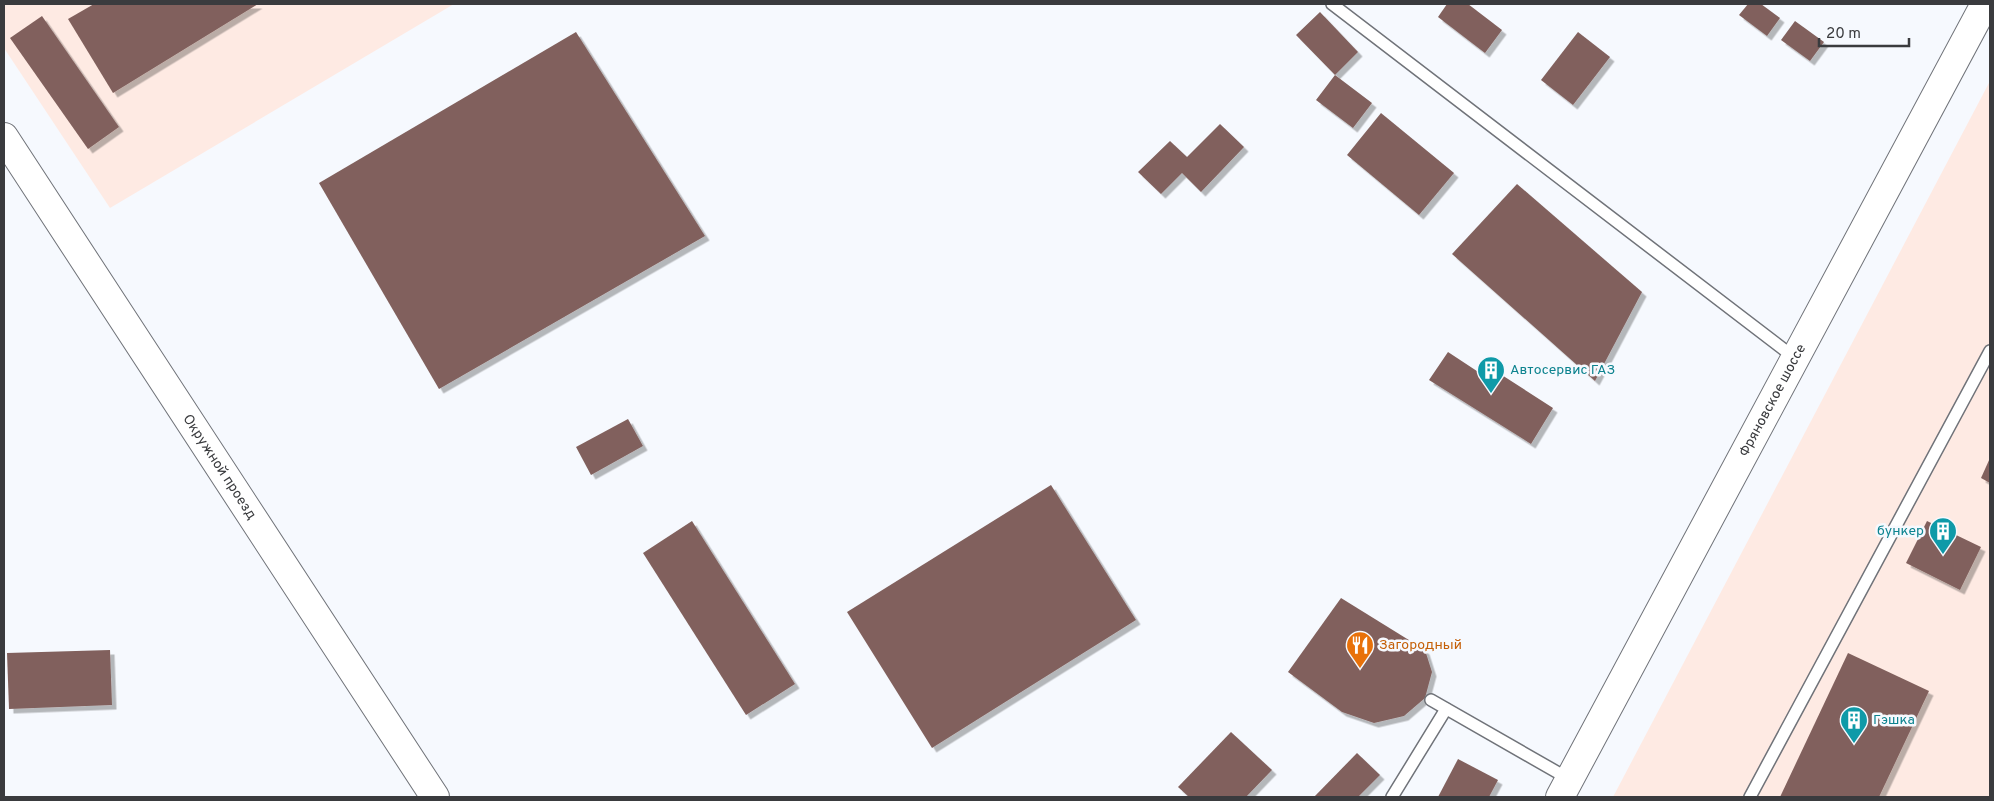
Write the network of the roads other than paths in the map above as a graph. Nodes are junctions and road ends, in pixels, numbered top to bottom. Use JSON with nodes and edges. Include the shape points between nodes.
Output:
{"nodes":[{"id":1,"x":1332,"y":4,"type":"edge"},
{"id":2,"x":1985,"y":4,"type":"edge"},
{"id":3,"x":4,"y":137,"type":"edge"},
{"id":4,"x":1990,"y":351,"type":"edge"},
{"id":5,"x":1795,"y":358,"type":"junction"},
{"id":6,"x":1431,"y":700,"type":"dead end"},
{"id":7,"x":1446,"y":709,"type":"junction"},
{"id":8,"x":1564,"y":788,"type":"edge"},
{"id":9,"x":436,"y":797,"type":"edge"},
{"id":10,"x":1392,"y":797,"type":"edge"},
{"id":11,"x":1750,"y":797,"type":"edge"}],
"edges":[{"from":1,"to":5,"type":"lane"},
{"from":2,"to":5,"type":"main road","name":"Фряновское шоссе"},
{"from":3,"to":9,"type":"main road","name":"Окружной проезд"},
{"from":4,"to":11,"type":"lane"},
{"from":5,"to":8,"type":"main road","name":"Фряновское шоссе"},
{"from":6,"to":7,"type":"lane"},
{"from":7,"to":8,"type":"lane"},
{"from":7,"to":10,"type":"lane"}]}
